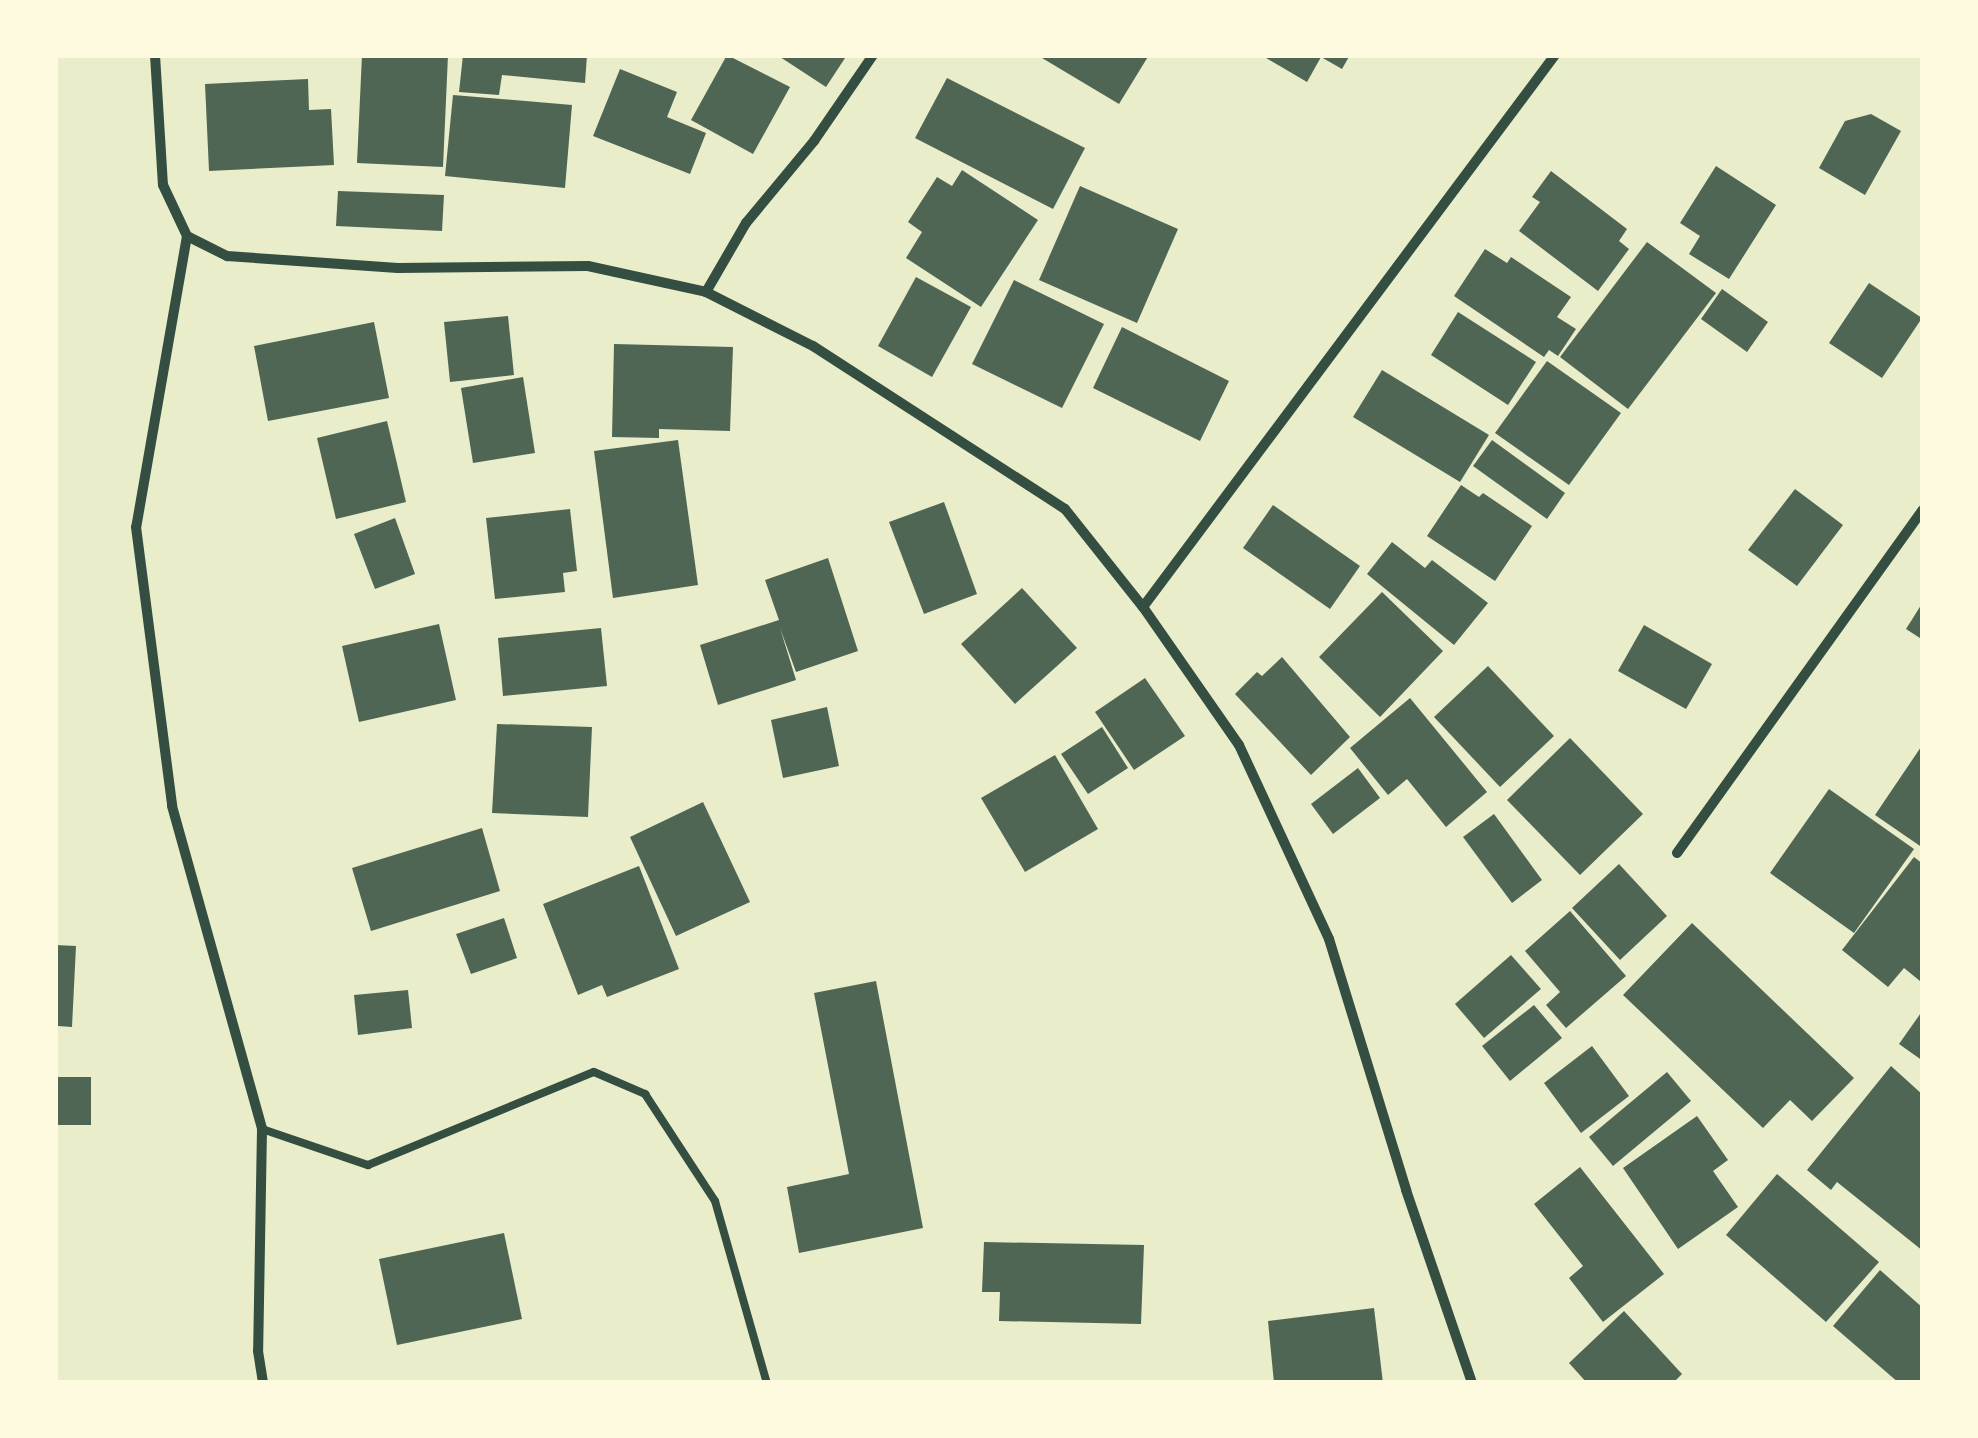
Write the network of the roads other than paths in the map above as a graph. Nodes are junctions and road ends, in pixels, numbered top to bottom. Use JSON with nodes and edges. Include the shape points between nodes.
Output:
{"nodes":[{"id":1,"x":155,"y":55,"type":"edge"},
{"id":2,"x":872,"y":55,"type":"edge"},
{"id":3,"x":1555,"y":55,"type":"edge"},
{"id":4,"x":187,"y":236,"type":"junction"},
{"id":5,"x":706,"y":292,"type":"junction"},
{"id":6,"x":1923,"y":510,"type":"edge"},
{"id":7,"x":1143,"y":607,"type":"junction"},
{"id":8,"x":1676,"y":853,"type":"dead end"},
{"id":9,"x":262,"y":1129,"type":"junction"},
{"id":10,"x":263,"y":1383,"type":"edge"},
{"id":11,"x":768,"y":1383,"type":"edge"},
{"id":12,"x":1472,"y":1383,"type":"edge"}],
"edges":[{"from":1,"to":4,"type":"street","via":[[163,185]]},
{"from":2,"to":5,"type":"street","via":[[814,141],[746,223]]},
{"from":3,"to":7,"type":"street"},
{"from":4,"to":5,"type":"street","via":[[227,256],[398,268],[588,266]]},
{"from":4,"to":9,"type":"street","via":[[136,527],[172,806]]},
{"from":5,"to":7,"type":"street","via":[[813,346],[1065,510]]},
{"from":6,"to":8,"type":"street"},
{"from":7,"to":12,"type":"street","via":[[1238,744],[1328,939]]},
{"from":9,"to":10,"type":"street"},
{"from":9,"to":11,"type":"lane","via":[[368,1165],[594,1072],[644,1094],[715,1201]]}]}
